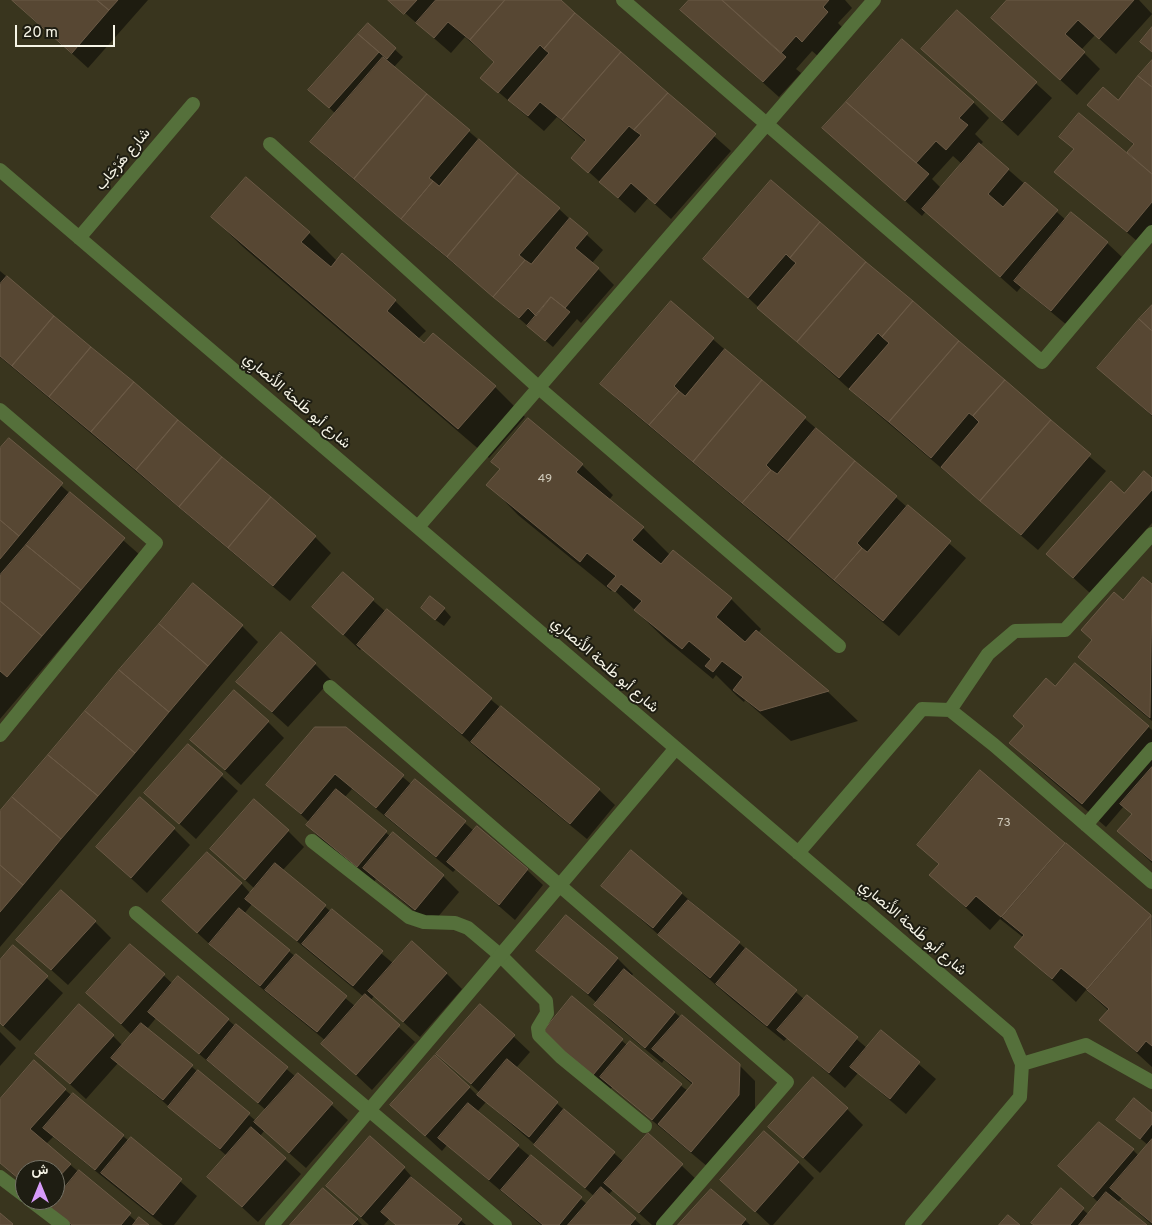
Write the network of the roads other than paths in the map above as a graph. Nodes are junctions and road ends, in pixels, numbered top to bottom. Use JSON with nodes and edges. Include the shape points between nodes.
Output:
{"nodes":[{"id":1,"x":623,"y":0,"type":"edge"},
{"id":2,"x":874,"y":0,"type":"edge"},
{"id":3,"x":193,"y":104,"type":"dead end"},
{"id":4,"x":767,"y":124,"type":"junction"},
{"id":5,"x":270,"y":144,"type":"dead end"},
{"id":6,"x":0,"y":170,"type":"edge"},
{"id":7,"x":1152,"y":232,"type":"edge"},
{"id":8,"x":79,"y":238,"type":"junction"},
{"id":9,"x":539,"y":388,"type":"junction"},
{"id":10,"x":1,"y":413,"type":"edge"},
{"id":11,"x":418,"y":527,"type":"junction"},
{"id":12,"x":1152,"y":534,"type":"edge"},
{"id":13,"x":839,"y":646,"type":"dead end"},
{"id":14,"x":330,"y":687,"type":"dead end"},
{"id":15,"x":950,"y":710,"type":"junction"},
{"id":16,"x":0,"y":735,"type":"edge"},
{"id":17,"x":676,"y":748,"type":"junction"},
{"id":18,"x":1152,"y":749,"type":"edge"},
{"id":19,"x":1086,"y":825,"type":"junction"},
{"id":20,"x":312,"y":841,"type":"dead end"},
{"id":21,"x":798,"y":852,"type":"junction"},
{"id":22,"x":1152,"y":882,"type":"edge"},
{"id":23,"x":559,"y":885,"type":"junction"},
{"id":24,"x":136,"y":913,"type":"dead end"},
{"id":25,"x":500,"y":955,"type":"junction"},
{"id":26,"x":1022,"y":1064,"type":"junction"},
{"id":27,"x":1152,"y":1082,"type":"edge"},
{"id":28,"x":369,"y":1110,"type":"junction"},
{"id":29,"x":645,"y":1126,"type":"dead end"},
{"id":30,"x":0,"y":1177,"type":"edge"},
{"id":31,"x":15,"y":1188,"type":"edge"},
{"id":32,"x":43,"y":1210,"type":"edge"},
{"id":33,"x":63,"y":1225,"type":"edge"},
{"id":34,"x":272,"y":1225,"type":"edge"},
{"id":35,"x":505,"y":1225,"type":"edge"},
{"id":36,"x":663,"y":1225,"type":"edge"},
{"id":37,"x":912,"y":1225,"type":"edge"}],
"edges":[{"from":1,"to":4,"type":"street"},
{"from":2,"to":4,"type":"street"},
{"from":3,"to":8,"type":"street","name":"شارع هَرْجَاب"},
{"from":4,"to":7,"type":"street","via":[[1042,362]]},
{"from":4,"to":9,"type":"street"},
{"from":5,"to":9,"type":"street"},
{"from":6,"to":8,"type":"street","name":"شارع أبو طَلحة الأَنصارِي"},
{"from":8,"to":11,"type":"street","name":"شارع أبو طَلحة الأَنصارِي"},
{"from":9,"to":11,"type":"street"},
{"from":9,"to":13,"type":"street"},
{"from":10,"to":16,"type":"street","via":[[156,544]]},
{"from":11,"to":17,"type":"street","name":"شارع أبو طَلحة الأَنصارِي"},
{"from":12,"to":15,"type":"street","via":[[1066,630],[1015,631],[988,654]]},
{"from":14,"to":23,"type":"street"},
{"from":15,"to":19,"type":"street"},
{"from":15,"to":21,"type":"street","via":[[922,709]]},
{"from":17,"to":21,"type":"street","name":"شارع أبو طَلحة الأَنصارِي"},
{"from":17,"to":23,"type":"street"},
{"from":18,"to":19,"type":"street"},
{"from":19,"to":22,"type":"street"},
{"from":20,"to":25,"type":"street","via":[[409,917],[424,922],[455,922],[468,928]]},
{"from":21,"to":26,"type":"street","name":"شارع أبو طَلحة الأَنصارِي","via":[[1010,1033]]},
{"from":23,"to":25,"type":"street"},
{"from":23,"to":36,"type":"street","via":[[787,1082]]},
{"from":24,"to":28,"type":"street"},
{"from":25,"to":28,"type":"street"},
{"from":25,"to":29,"type":"street","via":[[546,1001],[547,1013],[538,1028],[539,1035]]},
{"from":26,"to":27,"type":"street","via":[[1086,1045]]},
{"from":26,"to":37,"type":"street","name":"شارع أبو طَلحة الأَنصارِي","via":[[1020,1097]]},
{"from":28,"to":34,"type":"street"},
{"from":28,"to":35,"type":"street"},
{"from":30,"to":31,"type":"street"},
{"from":32,"to":33,"type":"street"}]}
